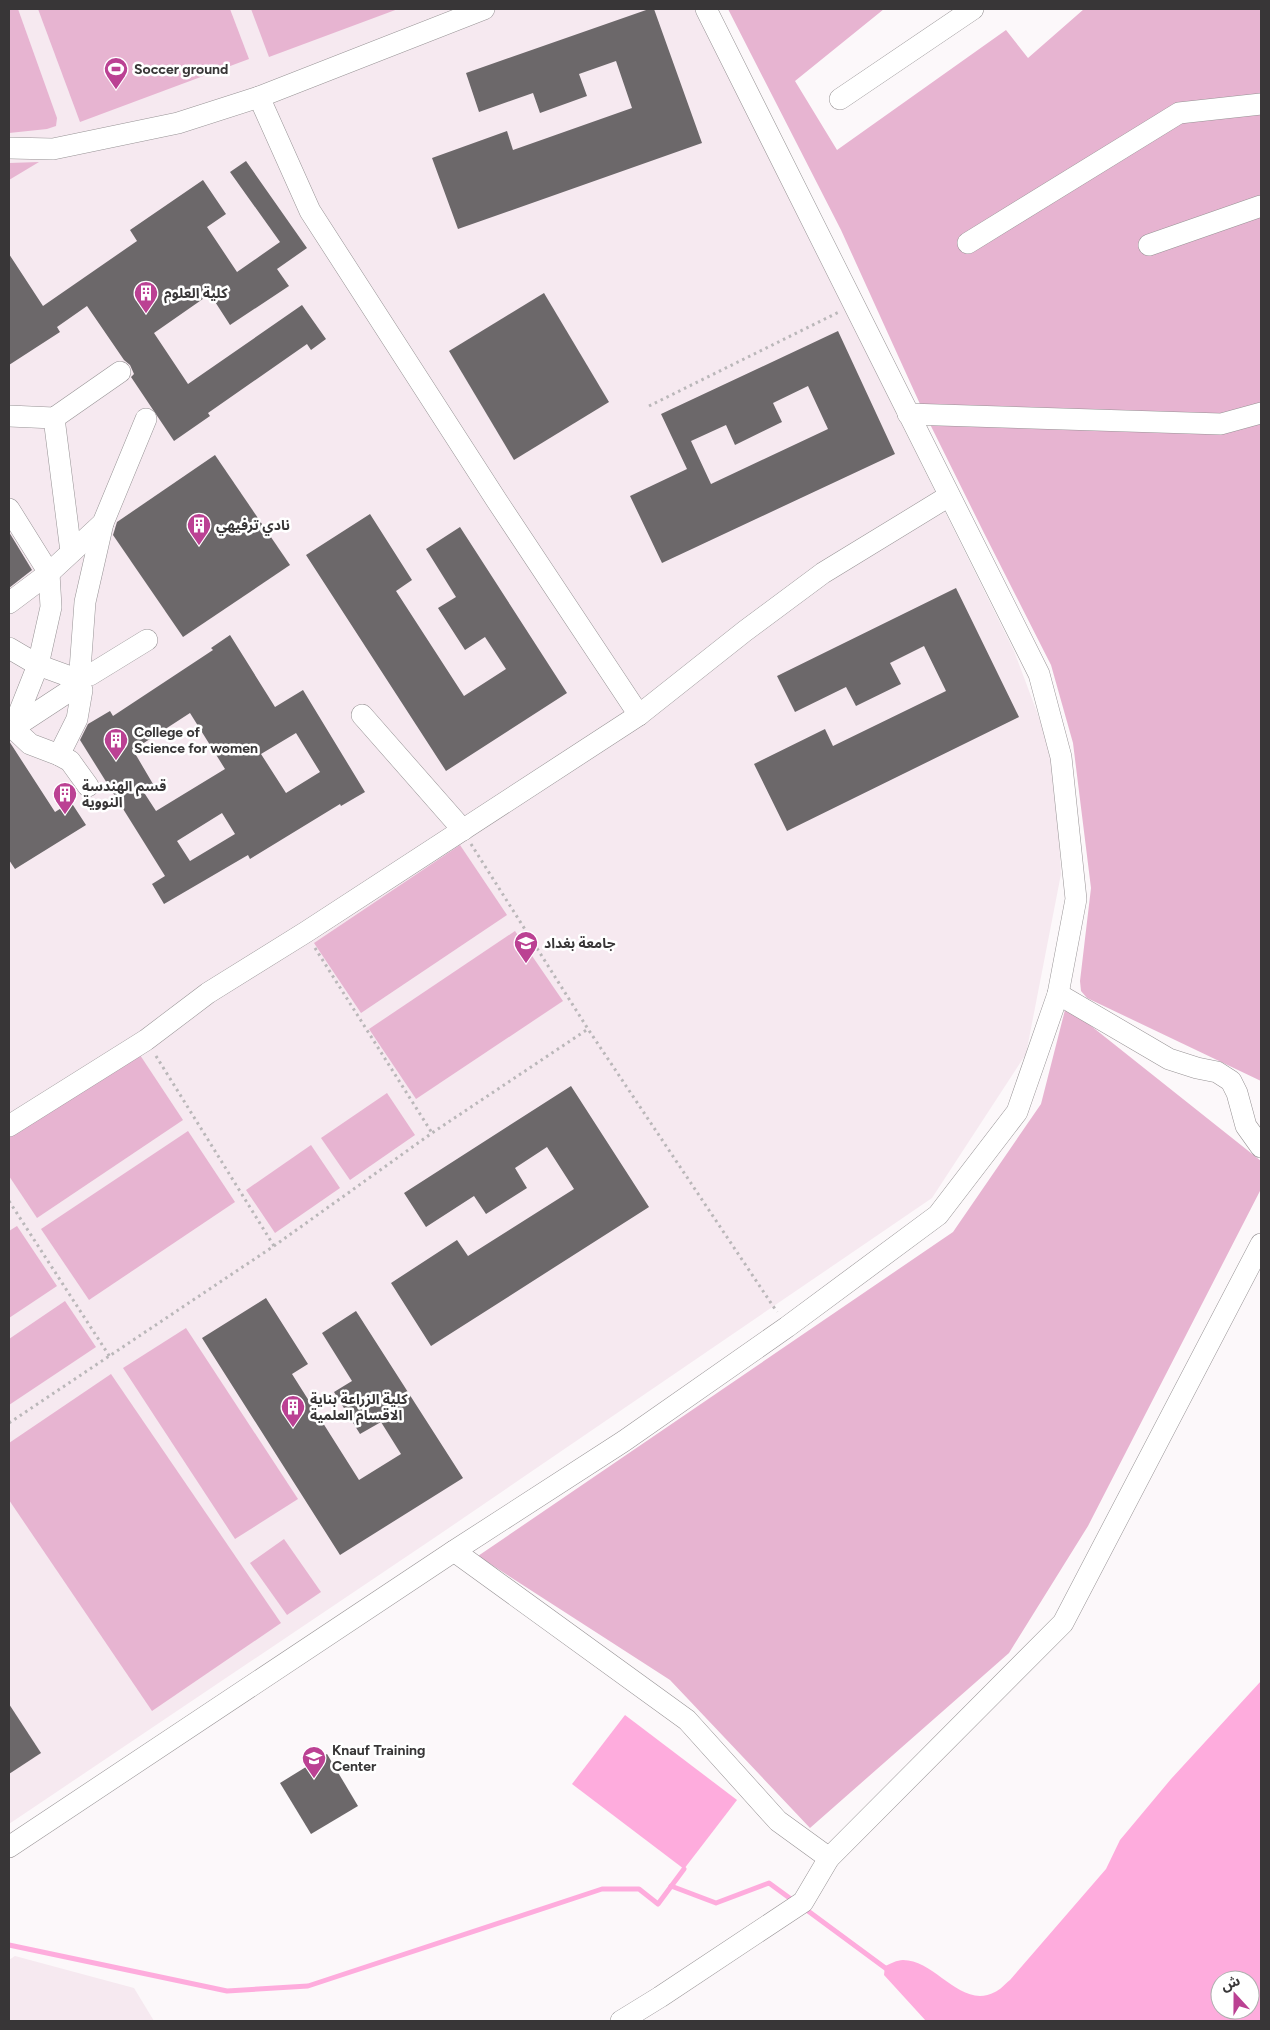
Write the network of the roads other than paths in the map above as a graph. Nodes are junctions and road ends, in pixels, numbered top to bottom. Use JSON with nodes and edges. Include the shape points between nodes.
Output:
{"nodes":[{"id":1,"x":484,"y":9,"type":"edge"},
{"id":2,"x":706,"y":9,"type":"edge"},
{"id":3,"x":973,"y":9,"type":"edge"},
{"id":4,"x":259,"y":96,"type":"junction"},
{"id":5,"x":840,"y":99,"type":"dead end"},
{"id":6,"x":1261,"y":104,"type":"edge"},
{"id":7,"x":9,"y":148,"type":"edge"},
{"id":8,"x":1261,"y":206,"type":"edge"},
{"id":9,"x":968,"y":243,"type":"dead end"},
{"id":10,"x":1149,"y":245,"type":"dead end"},
{"id":11,"x":120,"y":372,"type":"dead end"},
{"id":12,"x":1261,"y":413,"type":"edge"},
{"id":13,"x":908,"y":414,"type":"junction"},
{"id":14,"x":9,"y":416,"type":"edge"},
{"id":15,"x":54,"y":418,"type":"junction"},
{"id":16,"x":146,"y":419,"type":"dead end"},
{"id":17,"x":949,"y":496,"type":"junction"},
{"id":18,"x":9,"y":509,"type":"edge"},
{"id":19,"x":103,"y":523,"type":"junction"},
{"id":20,"x":71,"y":552,"type":"junction"},
{"id":21,"x":49,"y":573,"type":"junction"},
{"id":22,"x":85,"y":602,"type":"junction"},
{"id":23,"x":9,"y":604,"type":"edge"},
{"id":24,"x":46,"y":625,"type":"junction"},
{"id":25,"x":147,"y":640,"type":"dead end"},
{"id":26,"x":9,"y":648,"type":"edge"},
{"id":27,"x":38,"y":665,"type":"junction"},
{"id":28,"x":80,"y":680,"type":"junction"},
{"id":29,"x":362,"y":715,"type":"dead end"},
{"id":30,"x":639,"y":715,"type":"junction"},
{"id":31,"x":11,"y":724,"type":"edge"},
{"id":32,"x":59,"y":755,"type":"junction"},
{"id":33,"x":88,"y":786,"type":"dead end"},
{"id":34,"x":463,"y":830,"type":"junction"},
{"id":35,"x":1058,"y":994,"type":"junction"},
{"id":36,"x":9,"y":1126,"type":"edge"},
{"id":37,"x":1261,"y":1147,"type":"edge"},
{"id":38,"x":1261,"y":1244,"type":"edge"},
{"id":39,"x":454,"y":1552,"type":"junction"},
{"id":40,"x":9,"y":1847,"type":"edge"},
{"id":41,"x":829,"y":1858,"type":"junction"},
{"id":42,"x":621,"y":2021,"type":"edge"}],
"edges":[{"from":1,"to":4,"type":"street"},
{"from":2,"to":13,"type":"street","via":[[856,304]]},
{"from":3,"to":5,"type":"street"},
{"from":4,"to":7,"type":"street","via":[[178,123],[53,149]]},
{"from":4,"to":30,"type":"street","via":[[310,211],[502,510]]},
{"from":6,"to":9,"type":"street","via":[[1179,113]]},
{"from":8,"to":10,"type":"street"},
{"from":11,"to":15,"type":"street"},
{"from":12,"to":13,"type":"street","via":[[1221,424]]},
{"from":13,"to":17,"type":"street"},
{"from":14,"to":15,"type":"street"},
{"from":15,"to":20,"type":"street"},
{"from":16,"to":19,"type":"street"},
{"from":17,"to":30,"type":"street","via":[[823,574]]},
{"from":17,"to":35,"type":"street","via":[[1039,674],[1061,756],[1076,899]]},
{"from":18,"to":21,"type":"street"},
{"from":19,"to":20,"type":"street"},
{"from":19,"to":22,"type":"street"},
{"from":20,"to":21,"type":"street"},
{"from":21,"to":23,"type":"street"},
{"from":21,"to":24,"type":"street","via":[[51,607]]},
{"from":22,"to":24,"type":"street"},
{"from":22,"to":28,"type":"street"},
{"from":24,"to":27,"type":"street"},
{"from":25,"to":28,"type":"street"},
{"from":26,"to":27,"type":"street"},
{"from":27,"to":28,"type":"street"},
{"from":27,"to":31,"type":"street"},
{"from":28,"to":31,"type":"street"},
{"from":28,"to":32,"type":"street","via":[[77,719]]},
{"from":29,"to":34,"type":"street"},
{"from":30,"to":34,"type":"street"},
{"from":31,"to":32,"type":"street","via":[[30,744]]},
{"from":32,"to":33,"type":"street","via":[[70,761]]},
{"from":34,"to":36,"type":"street","via":[[208,993],[146,1040]]},
{"from":35,"to":37,"type":"street","via":[[1169,1059],[1217,1072],[1231,1081],[1246,1126]]},
{"from":35,"to":39,"type":"street","via":[[1016,1112],[938,1215],[787,1327],[624,1441]]},
{"from":38,"to":41,"type":"street","via":[[1063,1622]]},
{"from":39,"to":40,"type":"street"},
{"from":39,"to":41,"type":"street","via":[[687,1720],[778,1820]]},
{"from":41,"to":42,"type":"street","via":[[803,1902]]}]}
